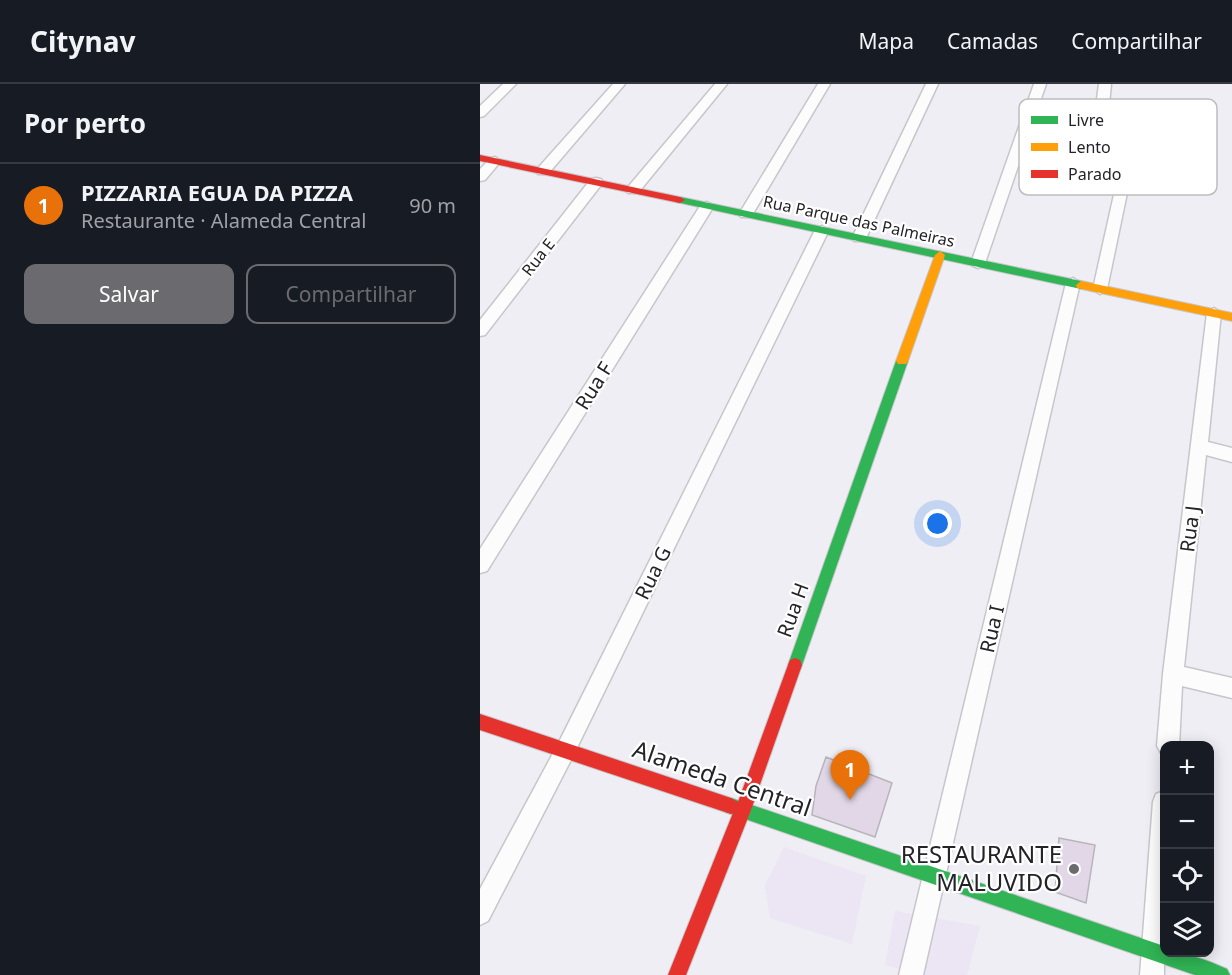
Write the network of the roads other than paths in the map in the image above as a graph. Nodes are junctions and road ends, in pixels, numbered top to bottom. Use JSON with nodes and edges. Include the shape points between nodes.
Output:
{"nodes":[{"id":1,"x":510,"y":84,"type":"edge"},
{"id":2,"x":619,"y":84,"type":"edge"},
{"id":3,"x":721,"y":84,"type":"edge"},
{"id":4,"x":824,"y":84,"type":"edge"},
{"id":5,"x":932,"y":84,"type":"edge"},
{"id":6,"x":1040,"y":84,"type":"edge"},
{"id":7,"x":1105,"y":84,"type":"edge"},
{"id":8,"x":1035,"y":99,"type":"edge"},
{"id":9,"x":1103,"y":99,"type":"edge"},
{"id":10,"x":480,"y":114,"type":"edge"},
{"id":11,"x":1019,"y":145,"type":"edge"},
{"id":12,"x":480,"y":158,"type":"edge"},
{"id":13,"x":495,"y":161,"type":"junction"},
{"id":14,"x":543,"y":171,"type":"junction"},
{"id":15,"x":480,"y":177,"type":"edge"},
{"id":16,"x":596,"y":182,"type":"junction"},
{"id":17,"x":633,"y":190,"type":"junction"},
{"id":18,"x":1121,"y":195,"type":"edge"},
{"id":19,"x":707,"y":206,"type":"junction"},
{"id":20,"x":746,"y":214,"type":"junction"},
{"id":21,"x":822,"y":230,"type":"junction"},
{"id":22,"x":859,"y":238,"type":"junction"},
{"id":23,"x":940,"y":255,"type":"junction"},
{"id":24,"x":978,"y":263,"type":"junction"},
{"id":25,"x":1073,"y":283,"type":"junction"},
{"id":26,"x":1101,"y":289,"type":"junction"},
{"id":27,"x":1223,"y":315,"type":"edge"},
{"id":28,"x":480,"y":331,"type":"edge"},
{"id":29,"x":1200,"y":447,"type":"junction"},
{"id":30,"x":1232,"y":456,"type":"edge"},
{"id":31,"x":480,"y":566,"type":"edge"},
{"id":32,"x":1173,"y":674,"type":"junction"},
{"id":33,"x":1232,"y":688,"type":"edge"},
{"id":34,"x":480,"y":722,"type":"edge"},
{"id":35,"x":1168,"y":741,"type":"edge"},
{"id":36,"x":565,"y":751,"type":"junction"},
{"id":37,"x":743,"y":810,"type":"junction"},
{"id":38,"x":1161,"y":849,"type":"edge"},
{"id":39,"x":935,"y":874,"type":"junction"},
{"id":40,"x":480,"y":913,"type":"edge"},
{"id":41,"x":1155,"y":950,"type":"junction"},
{"id":42,"x":677,"y":975,"type":"edge"},
{"id":43,"x":910,"y":975,"type":"edge"},
{"id":44,"x":1152,"y":975,"type":"edge"},
{"id":45,"x":1221,"y":975,"type":"edge"}],
"edges":[{"from":1,"to":10,"type":"street"},
{"from":2,"to":14,"type":"street"},
{"from":3,"to":17,"type":"street"},
{"from":4,"to":20,"type":"street"},
{"from":5,"to":22,"type":"street"},
{"from":6,"to":8,"type":"street"},
{"from":7,"to":9,"type":"street"},
{"from":11,"to":24,"type":"street"},
{"from":12,"to":13,"type":"street","name":"Rua Parque das Palmeiras"},
{"from":13,"to":14,"type":"street","name":"Rua Parque das Palmeiras"},
{"from":13,"to":15,"type":"street"},
{"from":14,"to":16,"type":"street","name":"Rua Parque das Palmeiras"},
{"from":16,"to":17,"type":"street","name":"Rua Parque das Palmeiras"},
{"from":16,"to":28,"type":"street","name":"Rua E"},
{"from":17,"to":19,"type":"street","name":"Rua Parque das Palmeiras"},
{"from":18,"to":26,"type":"street"},
{"from":19,"to":20,"type":"street","name":"Rua Parque das Palmeiras"},
{"from":19,"to":31,"type":"street","name":"Rua F"},
{"from":20,"to":21,"type":"street","name":"Rua Parque das Palmeiras"},
{"from":21,"to":22,"type":"street","name":"Rua Parque das Palmeiras"},
{"from":21,"to":36,"type":"street","name":"Rua G"},
{"from":22,"to":23,"type":"street","name":"Rua Parque das Palmeiras"},
{"from":23,"to":24,"type":"street","name":"Rua Parque das Palmeiras"},
{"from":23,"to":37,"type":"street","name":"Rua H"},
{"from":24,"to":25,"type":"street","name":"Rua Parque das Palmeiras"},
{"from":25,"to":26,"type":"street","name":"Rua Parque das Palmeiras"},
{"from":25,"to":39,"type":"street","name":"Rua I"},
{"from":26,"to":27,"type":"street","name":"Rua Parque das Palmeiras"},
{"from":27,"to":29,"type":"street","name":"Rua J"},
{"from":29,"to":30,"type":"street"},
{"from":29,"to":32,"type":"street","name":"Rua J"},
{"from":32,"to":33,"type":"street"},
{"from":32,"to":35,"type":"street","name":"Rua J"},
{"from":34,"to":36,"type":"street","name":"Alameda Central"},
{"from":36,"to":37,"type":"street","name":"Alameda Central"},
{"from":36,"to":40,"type":"street","name":"Rua G"},
{"from":37,"to":39,"type":"street","name":"Alameda Central"},
{"from":37,"to":42,"type":"street","name":"Rua H"},
{"from":38,"to":41,"type":"street"},
{"from":39,"to":41,"type":"street","name":"Alameda Central"},
{"from":39,"to":43,"type":"street","name":"Rua I"},
{"from":41,"to":44,"type":"street"},
{"from":41,"to":45,"type":"street","name":"Alameda Central"}]}
